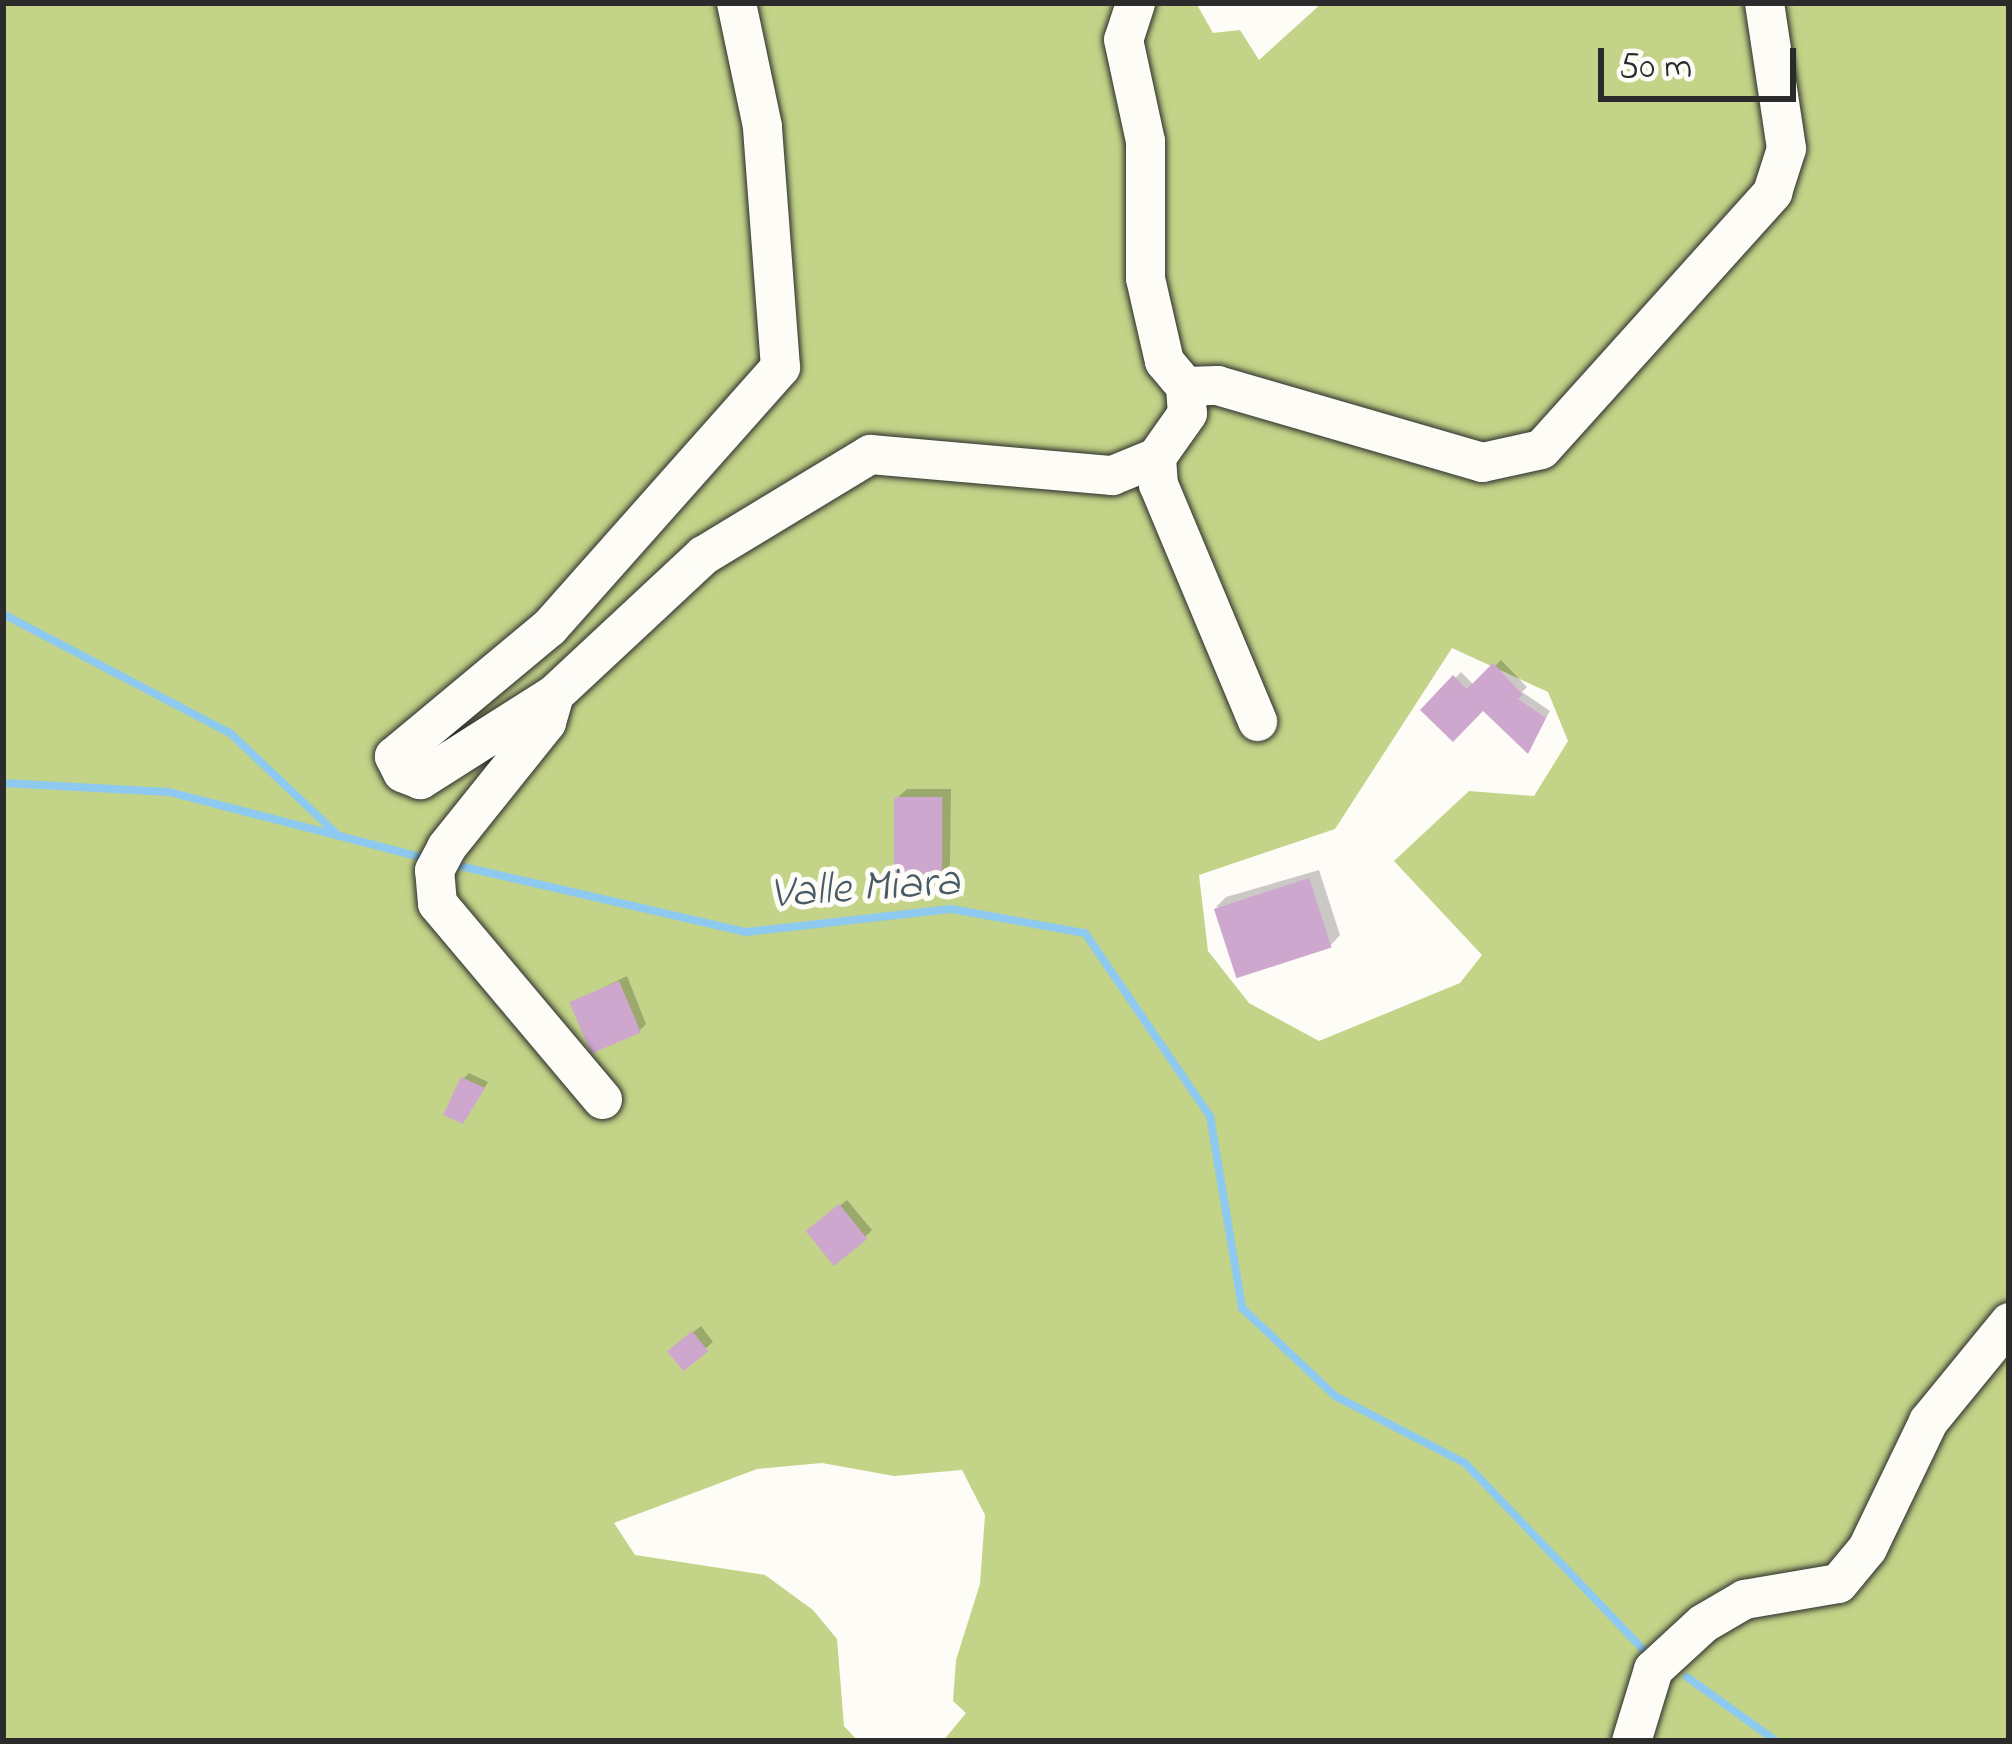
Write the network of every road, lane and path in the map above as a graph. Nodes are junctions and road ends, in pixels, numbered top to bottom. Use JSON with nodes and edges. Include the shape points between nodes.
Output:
{"nodes":[{"id":1,"x":736,"y":3,"type":"edge"},
{"id":2,"x":1135,"y":3,"type":"edge"},
{"id":3,"x":1764,"y":3,"type":"edge"},
{"id":4,"x":1185,"y":386,"type":"junction"},
{"id":5,"x":1156,"y":457,"type":"junction"},
{"id":6,"x":554,"y":694,"type":"junction"},
{"id":7,"x":1257,"y":721,"type":"dead end"},
{"id":8,"x":602,"y":1099,"type":"dead end"},
{"id":9,"x":2009,"y":1322,"type":"edge"},
{"id":10,"x":1631,"y":1741,"type":"edge"}],
"edges":[{"from":1,"to":6,"type":"street","via":[[762,126],[780,367],[549,627],[394,756],[402,772],[420,779]]},
{"from":2,"to":4,"type":"street","via":[[1123,39],[1145,141],[1145,278],[1164,362]]},
{"from":3,"to":4,"type":"street","via":[[1786,148],[1772,192],[1540,449],[1482,462],[1217,386]]},
{"from":4,"to":5,"type":"street","via":[[1187,413]]},
{"from":5,"to":6,"type":"street","via":[[1112,475],[870,454],[703,555]]},
{"from":5,"to":7,"type":"street","via":[[1158,484]]},
{"from":6,"to":8,"type":"street","via":[[546,722],[440,859],[437,902]]},
{"from":9,"to":10,"type":"street","via":[[1928,1421],[1867,1548],[1838,1582],[1744,1599],[1703,1623],[1653,1669]]}]}
